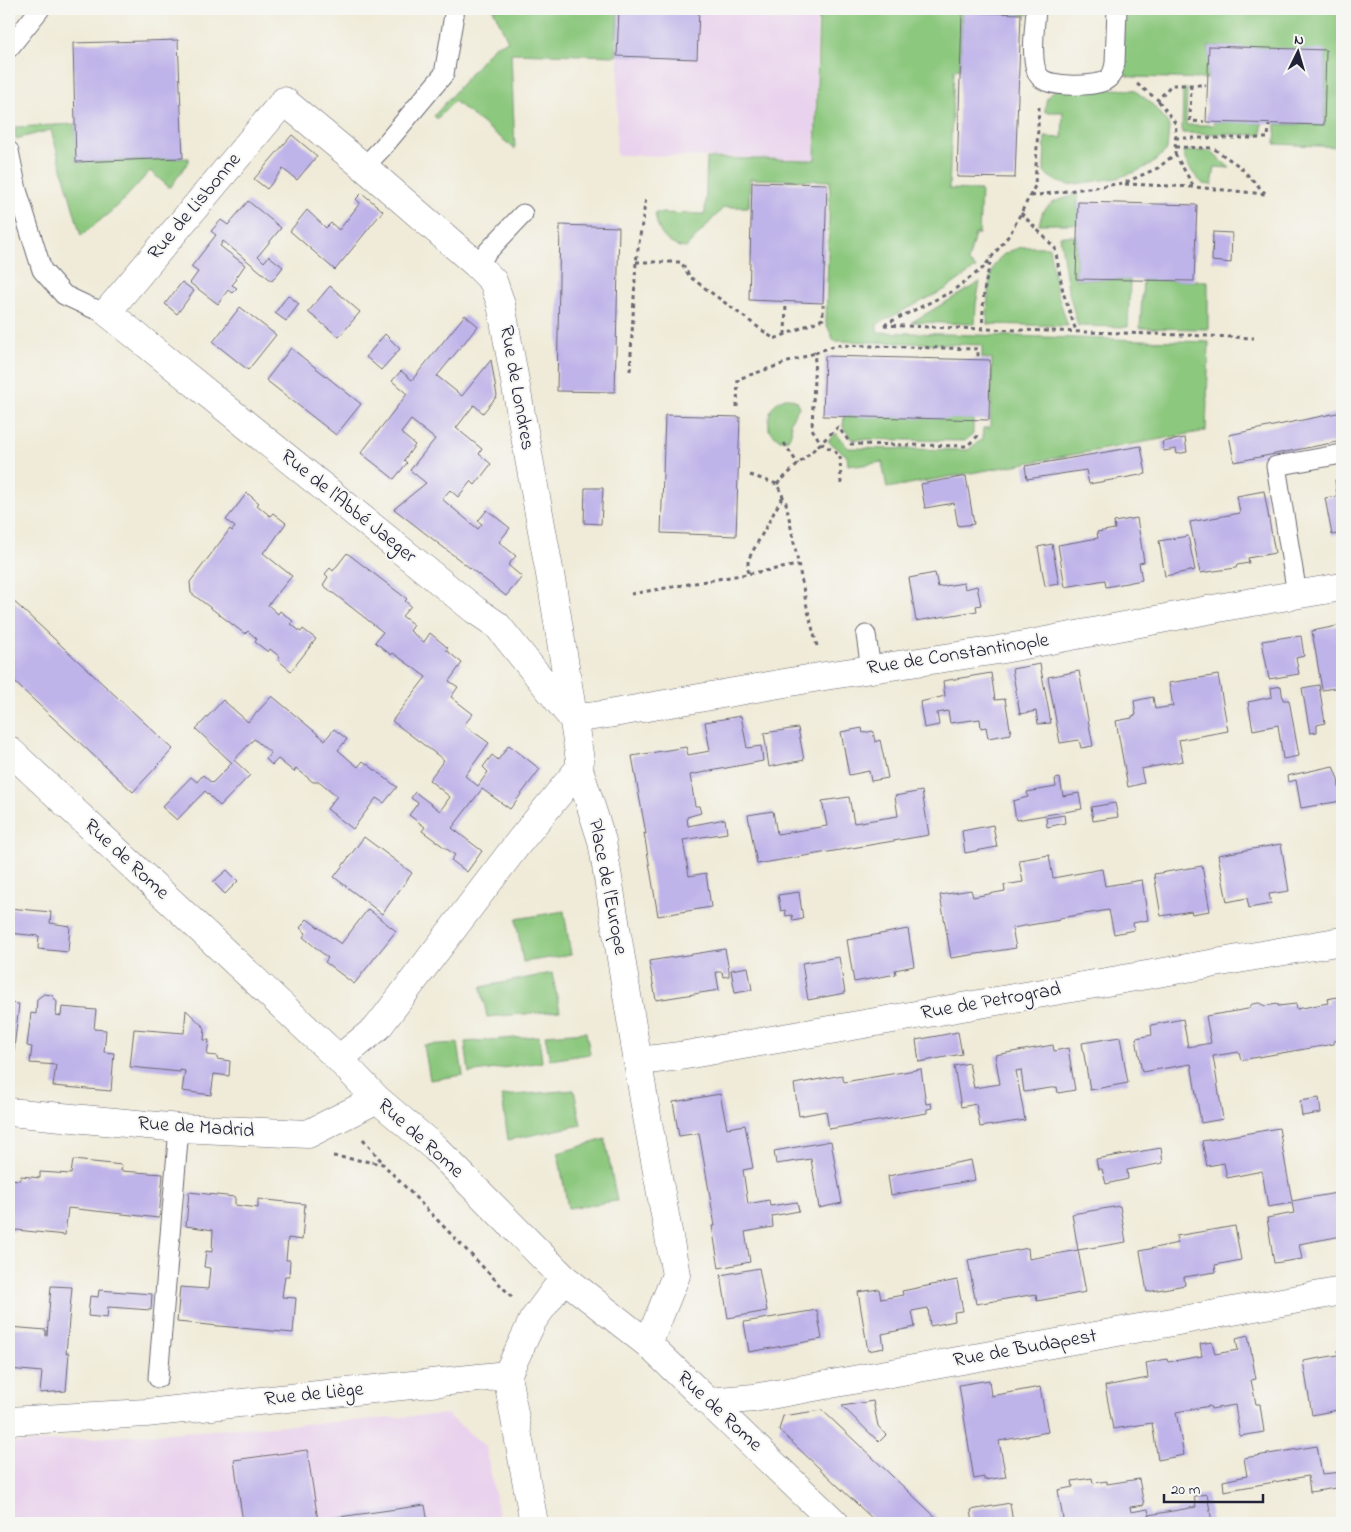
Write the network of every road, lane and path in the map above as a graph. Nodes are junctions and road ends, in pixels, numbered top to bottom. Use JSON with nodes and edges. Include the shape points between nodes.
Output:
{"nodes":[{"id":1,"x":40,"y":9,"type":"edge"},
{"id":2,"x":455,"y":9,"type":"edge"},
{"id":3,"x":1036,"y":9,"type":"edge"},
{"id":4,"x":1117,"y":9,"type":"edge"},
{"id":5,"x":9,"y":48,"type":"edge"},
{"id":6,"x":1040,"y":77,"type":"junction"},
{"id":7,"x":1108,"y":80,"type":"junction"},
{"id":8,"x":1191,"y":84,"type":"junction"},
{"id":9,"x":1206,"y":85,"type":"dead end"},
{"id":10,"x":1158,"y":100,"type":"junction"},
{"id":11,"x":284,"y":101,"type":"joint"},
{"id":12,"x":1204,"y":122,"type":"dead end"},
{"id":13,"x":1268,"y":125,"type":"dead end"},
{"id":14,"x":1176,"y":138,"type":"junction"},
{"id":15,"x":1175,"y":147,"type":"junction"},
{"id":16,"x":9,"y":151,"type":"edge"},
{"id":17,"x":1175,"y":154,"type":"junction"},
{"id":18,"x":364,"y":167,"type":"junction"},
{"id":19,"x":1124,"y":184,"type":"junction"},
{"id":20,"x":1194,"y":187,"type":"junction"},
{"id":21,"x":1030,"y":196,"type":"junction"},
{"id":22,"x":646,"y":198,"type":"dead end"},
{"id":23,"x":1021,"y":213,"type":"junction"},
{"id":24,"x":522,"y":214,"type":"dead end"},
{"id":25,"x":991,"y":257,"type":"junction"},
{"id":26,"x":636,"y":262,"type":"junction"},
{"id":27,"x":476,"y":264,"type":"junction"},
{"id":28,"x":786,"y":303,"type":"dead end"},
{"id":29,"x":823,"y":305,"type":"dead end"},
{"id":30,"x":107,"y":312,"type":"junction"},
{"id":31,"x":982,"y":330,"type":"junction"},
{"id":32,"x":1076,"y":331,"type":"junction"},
{"id":33,"x":785,"y":335,"type":"junction"},
{"id":34,"x":1254,"y":338,"type":"dead end"},
{"id":35,"x":815,"y":353,"type":"junction"},
{"id":36,"x":978,"y":358,"type":"dead end"},
{"id":37,"x":630,"y":371,"type":"dead end"},
{"id":38,"x":738,"y":408,"type":"dead end"},
{"id":39,"x":980,"y":434,"type":"dead end"},
{"id":40,"x":784,"y":443,"type":"dead end"},
{"id":41,"x":821,"y":443,"type":"junction"},
{"id":42,"x":1342,"y":454,"type":"edge"},
{"id":43,"x":798,"y":464,"type":"junction"},
{"id":44,"x":750,"y":474,"type":"dead end"},
{"id":45,"x":777,"y":484,"type":"junction"},
{"id":46,"x":842,"y":484,"type":"dead end"},
{"id":47,"x":783,"y":496,"type":"junction"},
{"id":48,"x":799,"y":565,"type":"junction"},
{"id":49,"x":748,"y":573,"type":"junction"},
{"id":50,"x":1342,"y":587,"type":"edge"},
{"id":51,"x":631,"y":594,"type":"dead end"},
{"id":52,"x":1297,"y":594,"type":"junction"},
{"id":53,"x":866,"y":636,"type":"dead end"},
{"id":54,"x":819,"y":651,"type":"dead end"},
{"id":55,"x":871,"y":669,"type":"junction"},
{"id":56,"x":572,"y":718,"type":"junction"},
{"id":57,"x":9,"y":750,"type":"edge"},
{"id":58,"x":580,"y":769,"type":"junction"},
{"id":59,"x":1342,"y":941,"type":"edge"},
{"id":60,"x":339,"y":1059,"type":"junction"},
{"id":61,"x":639,"y":1061,"type":"junction"},
{"id":62,"x":376,"y":1100,"type":"junction"},
{"id":63,"x":9,"y":1112,"type":"edge"},
{"id":64,"x":179,"y":1128,"type":"junction"},
{"id":65,"x":360,"y":1135,"type":"dead end"},
{"id":66,"x":332,"y":1156,"type":"dead end"},
{"id":67,"x":383,"y":1164,"type":"junction"},
{"id":68,"x":564,"y":1278,"type":"junction"},
{"id":69,"x":1342,"y":1291,"type":"edge"},
{"id":70,"x":534,"y":1320,"type":"junction"},
{"id":71,"x":648,"y":1344,"type":"junction"},
{"id":72,"x":507,"y":1375,"type":"junction"},
{"id":73,"x":158,"y":1378,"type":"dead end"},
{"id":74,"x":708,"y":1402,"type":"junction"},
{"id":75,"x":9,"y":1421,"type":"edge"},
{"id":76,"x":534,"y":1523,"type":"edge"},
{"id":77,"x":835,"y":1523,"type":"edge"}],
"edges":[{"from":1,"to":5,"type":"lane"},
{"from":2,"to":18,"type":"lane","via":[[444,74]]},
{"from":3,"to":6,"type":"lane","via":[[1034,61]]},
{"from":4,"to":7,"type":"lane","via":[[1115,64]]},
{"from":6,"to":7,"type":"lane","via":[[1054,84],[1089,85]]},
{"from":6,"to":21,"type":"path","via":[[1035,186]]},
{"from":7,"to":10,"type":"path","via":[[1137,83]]},
{"from":8,"to":9,"type":"path"},
{"from":8,"to":10,"type":"path","via":[[1171,85]]},
{"from":8,"to":12,"type":"path","via":[[1190,121]]},
{"from":10,"to":14,"type":"path","via":[[1176,124]]},
{"from":11,"to":18,"type":"street","name":"Rue de Londres"},
{"from":11,"to":30,"type":"street","name":"Rue de Lisbonne"},
{"from":13,"to":14,"type":"path","via":[[1268,138]]},
{"from":14,"to":15,"type":"path"},
{"from":15,"to":17,"type":"path"},
{"from":15,"to":20,"type":"path","via":[[1213,148],[1239,166],[1265,194]]},
{"from":16,"to":30,"type":"lane","via":[[17,190],[42,270],[64,295]]},
{"from":17,"to":19,"type":"path","via":[[1158,168]]},
{"from":17,"to":20,"type":"path"},
{"from":18,"to":27,"type":"street","name":"Rue de Londres"},
{"from":19,"to":20,"type":"path"},
{"from":19,"to":21,"type":"path"},
{"from":21,"to":23,"type":"path"},
{"from":22,"to":26,"type":"path"},
{"from":23,"to":25,"type":"path","via":[[1010,234]]},
{"from":23,"to":32,"type":"path","via":[[1056,248],[1063,292]]},
{"from":24,"to":27,"type":"lane"},
{"from":25,"to":31,"type":"path","via":[[984,292]]},
{"from":25,"to":31,"type":"path","via":[[983,268],[951,292],[884,325]]},
{"from":26,"to":33,"type":"path","via":[[681,262],[690,277],[774,339]]},
{"from":26,"to":37,"type":"path"},
{"from":27,"to":56,"type":"street","name":"Rue de Londres","via":[[493,281],[501,304],[553,591]]},
{"from":28,"to":33,"type":"path"},
{"from":29,"to":33,"type":"path","via":[[823,319]]},
{"from":30,"to":56,"type":"street","name":"Rue de l'Abbé Jaeger","via":[[497,625]]},
{"from":31,"to":32,"type":"path"},
{"from":32,"to":34,"type":"path"},
{"from":35,"to":36,"type":"path","via":[[836,345],[978,349]]},
{"from":35,"to":38,"type":"path","via":[[738,379]]},
{"from":35,"to":41,"type":"path","via":[[812,429]]},
{"from":39,"to":41,"type":"path","via":[[967,446],[851,444],[838,427]]},
{"from":40,"to":43,"type":"path"},
{"from":41,"to":43,"type":"path"},
{"from":41,"to":46,"type":"path","via":[[840,455]]},
{"from":42,"to":52,"type":"lane","via":[[1276,466]]},
{"from":43,"to":45,"type":"path"},
{"from":44,"to":45,"type":"path"},
{"from":45,"to":47,"type":"path"},
{"from":47,"to":48,"type":"path"},
{"from":47,"to":49,"type":"path","via":[[748,560]]},
{"from":48,"to":49,"type":"path"},
{"from":48,"to":54,"type":"path"},
{"from":49,"to":51,"type":"path"},
{"from":50,"to":52,"type":"street","name":"Rue de Constantinople"},
{"from":52,"to":55,"type":"street","name":"Rue de Constantinople","via":[[998,650]]},
{"from":53,"to":55,"type":"lane"},
{"from":55,"to":56,"type":"street","name":"Rue de Constantinople"},
{"from":56,"to":58,"type":"street","name":"Rue de Londres"},
{"from":57,"to":60,"type":"street","name":"Rue de Rome"},
{"from":58,"to":60,"type":"street","via":[[519,842],[378,1027]]},
{"from":58,"to":61,"type":"street","name":"Place de l'Europe","via":[[602,841]]},
{"from":59,"to":61,"type":"street","name":"Rue de Petrograd"},
{"from":60,"to":62,"type":"street","name":"Rue de Rome"},
{"from":61,"to":71,"type":"street","name":"Place de l'Europe","via":[[676,1275]]},
{"from":62,"to":64,"type":"street","name":"Rue de Madrid","via":[[308,1134]]},
{"from":62,"to":68,"type":"street","name":"Rue de Rome","via":[[434,1148]]},
{"from":63,"to":64,"type":"street","name":"Rue de Madrid"},
{"from":64,"to":73,"type":"lane"},
{"from":65,"to":67,"type":"path"},
{"from":66,"to":67,"type":"path"},
{"from":67,"to":70,"type":"path"},
{"from":68,"to":70,"type":"street"},
{"from":68,"to":71,"type":"street","name":"Rue de Rome"},
{"from":69,"to":74,"type":"street","name":"Rue de Budapest","via":[[754,1398]]},
{"from":70,"to":72,"type":"street"},
{"from":71,"to":74,"type":"street","name":"Rue de Rome"},
{"from":72,"to":75,"type":"street","name":"Rue de Liège","via":[[146,1412]]},
{"from":72,"to":76,"type":"street"},
{"from":74,"to":77,"type":"street","name":"Rue de Rome"}]}
